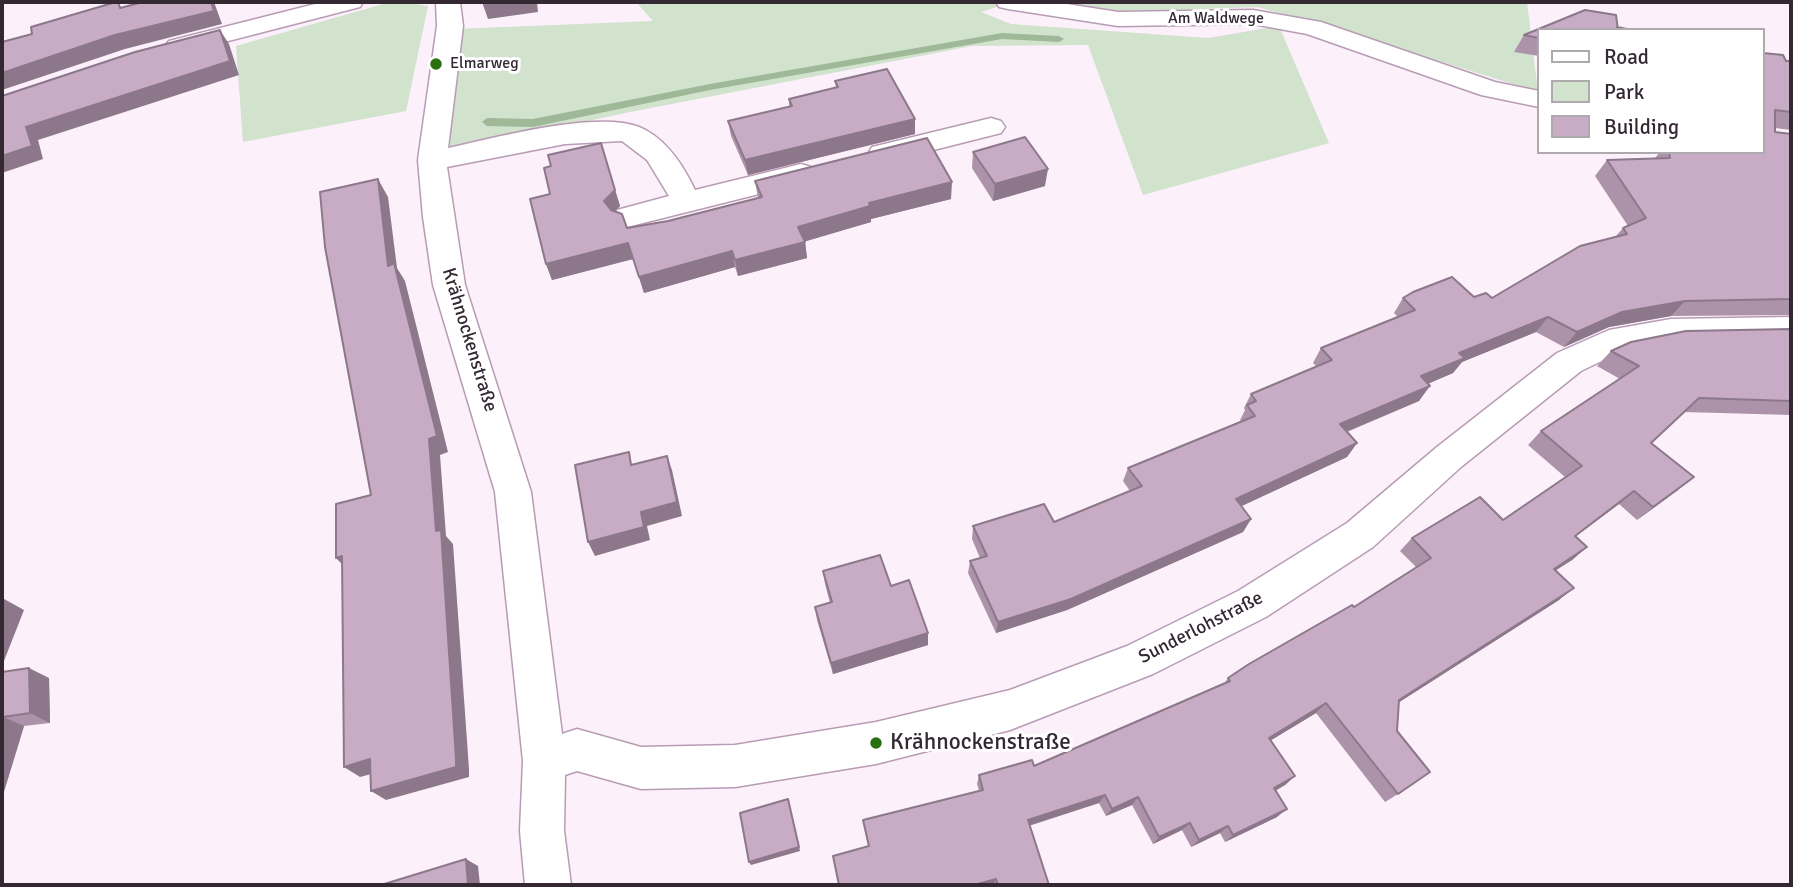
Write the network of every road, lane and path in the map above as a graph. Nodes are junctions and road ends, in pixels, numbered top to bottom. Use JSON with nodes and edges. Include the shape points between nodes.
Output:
{"nodes":[{"id":1,"x":351,"y":2,"type":"edge"},
{"id":2,"x":448,"y":2,"type":"edge"},
{"id":3,"x":1008,"y":2,"type":"edge"},
{"id":4,"x":159,"y":51,"type":"edge"},
{"id":5,"x":1538,"y":99,"type":"edge"},
{"id":6,"x":991,"y":127,"type":"dead end"},
{"id":7,"x":432,"y":160,"type":"junction"},
{"id":8,"x":686,"y":202,"type":"junction"},
{"id":9,"x":627,"y":217,"type":"dead end"},
{"id":10,"x":1791,"y":329,"type":"edge"},
{"id":11,"x":544,"y":761,"type":"junction"},
{"id":12,"x":548,"y":885,"type":"edge"}],
"edges":[{"from":1,"to":4,"type":"street"},
{"from":2,"to":7,"type":"street","name":"Krähnockenstraße","via":[[450,26]]},
{"from":3,"to":5,"type":"street","name":"Am Waldwege","via":[[1118,19],[1253,17],[1283,21],[1490,89]]},
{"from":6,"to":8,"type":"street"},
{"from":7,"to":8,"type":"street","via":[[570,134],[628,132],[660,155]]},
{"from":7,"to":11,"type":"street","name":"Krähnockenstraße","via":[[449,285],[513,492]]},
{"from":8,"to":9,"type":"street"},
{"from":10,"to":11,"type":"street","name":"Sunderlohstraße","via":[[1671,331],[1609,343],[1569,362],[1360,535],[1252,604],[1139,660],[1010,710],[876,743],[735,766],[641,768],[577,750]]},
{"from":11,"to":12,"type":"street","name":"Krähnockenstraße","via":[[542,831]]}]}
